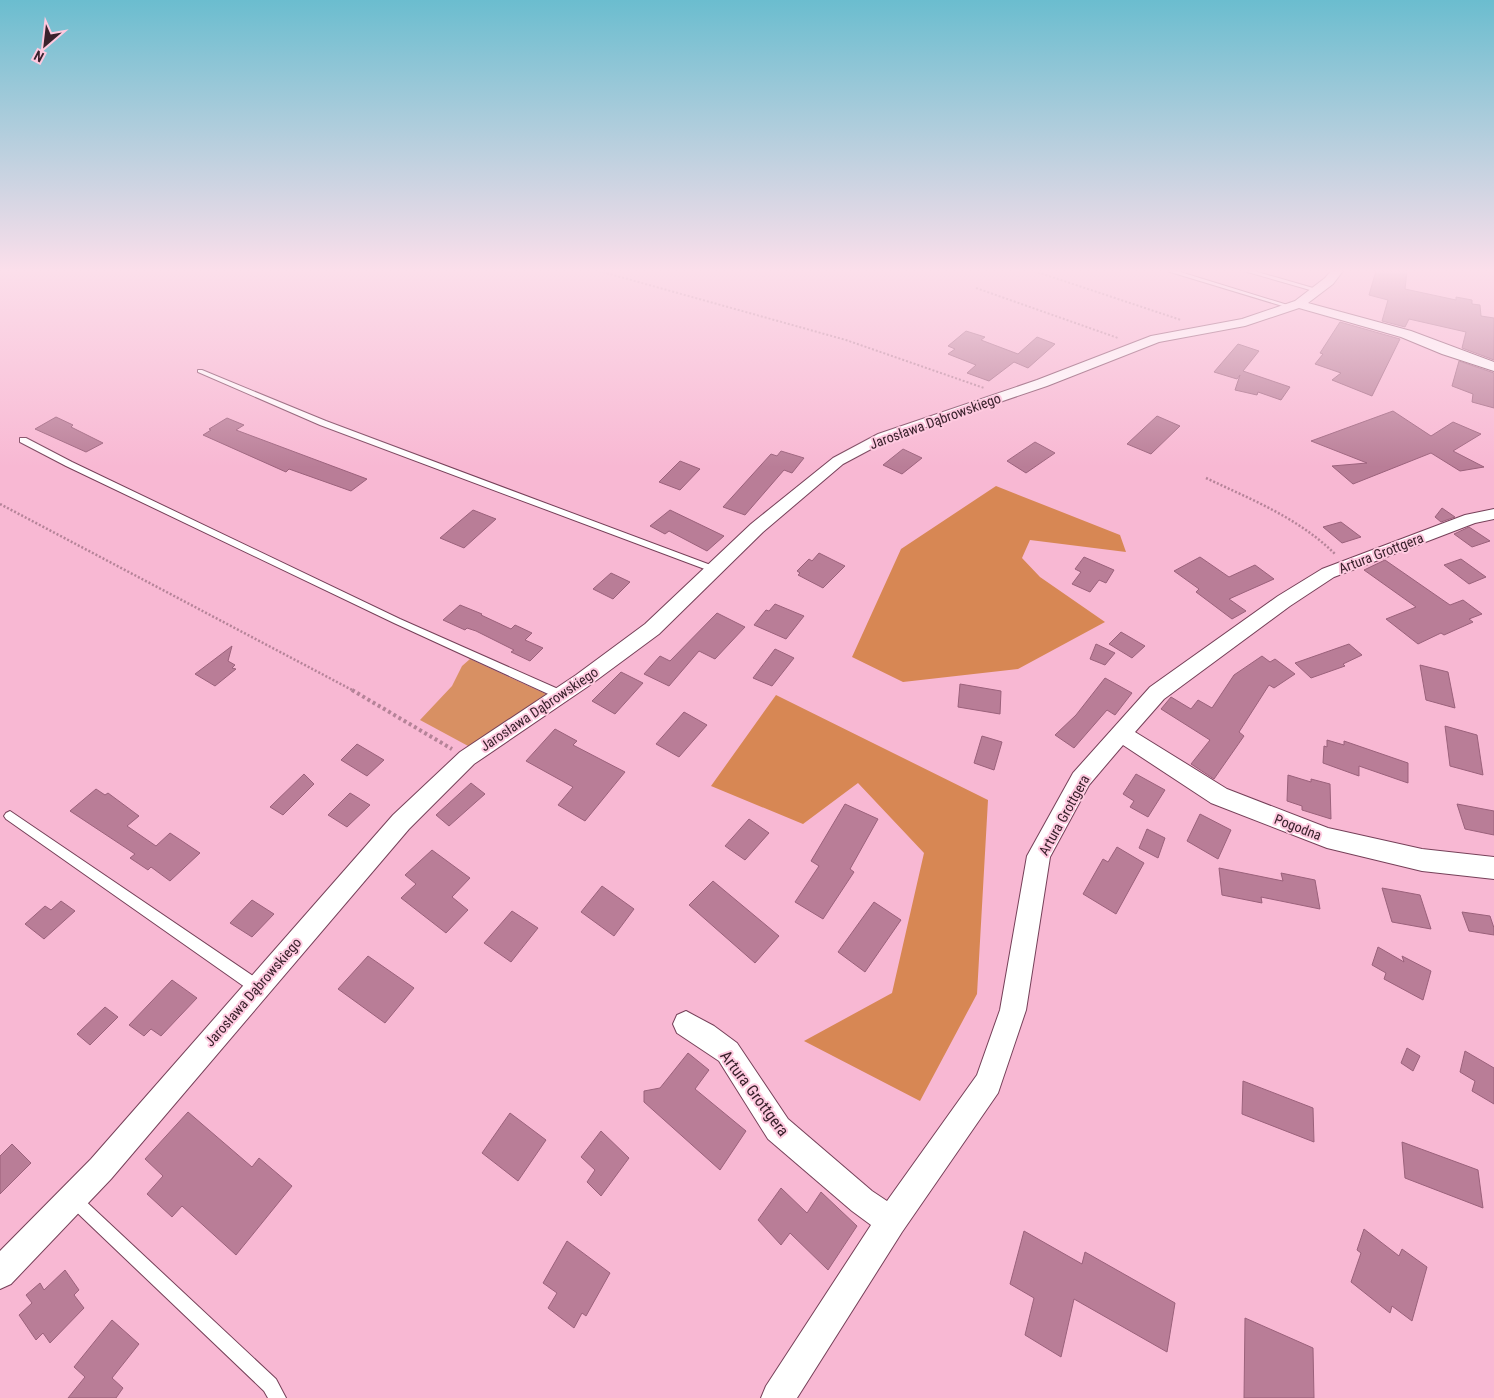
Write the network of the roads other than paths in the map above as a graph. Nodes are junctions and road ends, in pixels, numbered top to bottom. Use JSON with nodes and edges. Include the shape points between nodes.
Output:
{"nodes":[{"id":1,"x":1170,"y":336,"type":"edge"},
{"id":2,"x":1409,"y":336,"type":"edge"},
{"id":3,"x":1494,"y":366,"type":"edge"},
{"id":4,"x":200,"y":371,"type":"dead end"},
{"id":5,"x":23,"y":440,"type":"dead end"},
{"id":6,"x":1494,"y":514,"type":"edge"},
{"id":7,"x":713,"y":570,"type":"junction"},
{"id":8,"x":561,"y":695,"type":"junction"},
{"id":9,"x":1121,"y":733,"type":"junction"},
{"id":10,"x":10,"y":816,"type":"dead end"},
{"id":11,"x":1494,"y":868,"type":"edge"},
{"id":12,"x":257,"y":987,"type":"junction"},
{"id":13,"x":686,"y":1024,"type":"dead end"},
{"id":14,"x":72,"y":1199,"type":"junction"},
{"id":15,"x":891,"y":1221,"type":"junction"},
{"id":16,"x":0,"y":1273,"type":"edge"},
{"id":17,"x":278,"y":1398,"type":"edge"},
{"id":18,"x":778,"y":1398,"type":"edge"}],
"edges":[{"from":1,"to":7,"type":"street","name":"Jarosława Dąbrowskiego","via":[[883,437],[838,460]]},
{"from":2,"to":3,"type":"street"},
{"from":4,"to":7,"type":"lane","via":[[323,423]]},
{"from":5,"to":8,"type":"lane","via":[[397,621]]},
{"from":6,"to":9,"type":"street","name":"Artura Grottgera","via":[[1471,519],[1328,573],[1157,693]]},
{"from":7,"to":8,"type":"street","name":"Jarosława Dąbrowskiego","via":[[652,629]]},
{"from":8,"to":12,"type":"street","name":"Jarosława Dąbrowskiego","via":[[467,758],[402,822]]},
{"from":9,"to":11,"type":"street","name":"Pogodna","via":[[1219,796],[1327,838],[1422,860]]},
{"from":9,"to":15,"type":"street","name":"Artura Grottgera","via":[[1082,779],[1039,856],[1014,1010],[988,1083]]},
{"from":10,"to":12,"type":"lane"},
{"from":12,"to":14,"type":"street","name":"Jarosława Dąbrowskiego"},
{"from":13,"to":15,"type":"street","name":"Artura Grottgera","via":[[728,1052],[778,1129],[862,1201]]},
{"from":14,"to":16,"type":"street","name":"Jarosława Dąbrowskiego"},
{"from":14,"to":17,"type":"lane","via":[[270,1385]]},
{"from":15,"to":18,"type":"street","name":"Artura Grottgera"}]}
